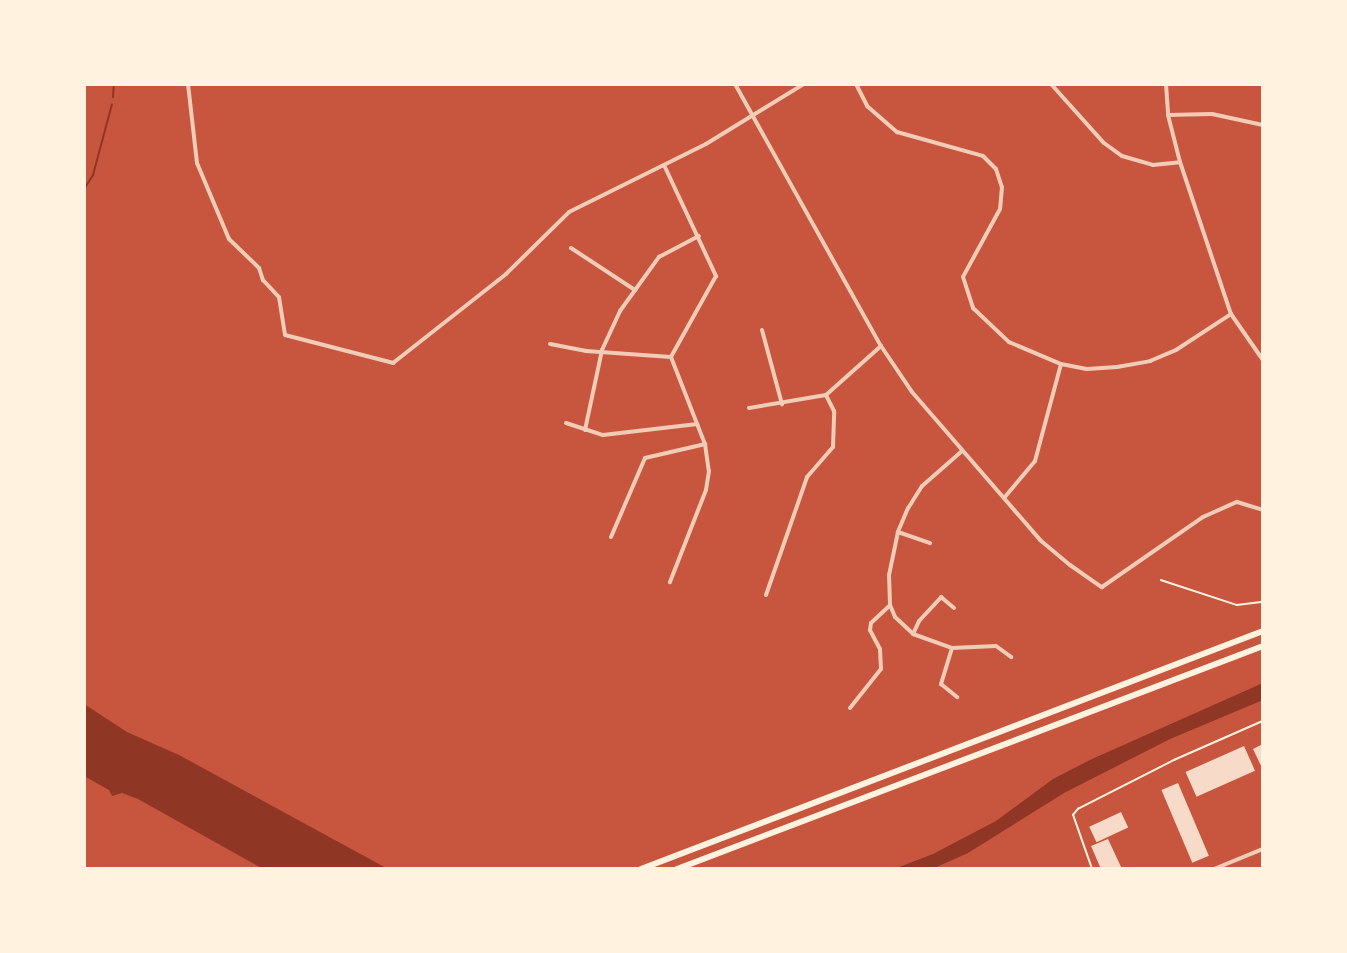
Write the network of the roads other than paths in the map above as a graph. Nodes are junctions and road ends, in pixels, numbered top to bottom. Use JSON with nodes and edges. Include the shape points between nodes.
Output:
{"nodes":[{"id":1,"x":188,"y":84,"type":"edge"},
{"id":2,"x":735,"y":84,"type":"edge"},
{"id":3,"x":804,"y":84,"type":"edge"},
{"id":4,"x":856,"y":84,"type":"edge"},
{"id":5,"x":1050,"y":84,"type":"edge"},
{"id":6,"x":1166,"y":84,"type":"edge"},
{"id":7,"x":1168,"y":115,"type":"junction"},
{"id":8,"x":752,"y":116,"type":"junction"},
{"id":9,"x":1263,"y":125,"type":"edge"},
{"id":10,"x":1180,"y":162,"type":"junction"},
{"id":11,"x":664,"y":165,"type":"junction"},
{"id":12,"x":699,"y":236,"type":"junction"},
{"id":13,"x":571,"y":248,"type":"dead end"},
{"id":14,"x":635,"y":290,"type":"junction"},
{"id":15,"x":1231,"y":314,"type":"junction"},
{"id":16,"x":762,"y":330,"type":"dead end"},
{"id":17,"x":550,"y":344,"type":"dead end"},
{"id":18,"x":881,"y":346,"type":"junction"},
{"id":19,"x":602,"y":350,"type":"junction"},
{"id":20,"x":671,"y":357,"type":"junction"},
{"id":21,"x":1263,"y":360,"type":"edge"},
{"id":22,"x":1061,"y":364,"type":"junction"},
{"id":23,"x":826,"y":395,"type":"junction"},
{"id":24,"x":782,"y":404,"type":"junction"},
{"id":25,"x":748,"y":408,"type":"dead end"},
{"id":26,"x":566,"y":423,"type":"dead end"},
{"id":27,"x":697,"y":424,"type":"junction"},
{"id":28,"x":585,"y":430,"type":"junction"},
{"id":29,"x":705,"y":444,"type":"junction"},
{"id":30,"x":962,"y":451,"type":"junction"},
{"id":31,"x":1004,"y":498,"type":"junction"},
{"id":32,"x":1263,"y":510,"type":"edge"},
{"id":33,"x":898,"y":532,"type":"junction"},
{"id":34,"x":611,"y":537,"type":"dead end"},
{"id":35,"x":930,"y":543,"type":"dead end"},
{"id":36,"x":670,"y":582,"type":"dead end"},
{"id":37,"x":766,"y":596,"type":"dead end"},
{"id":38,"x":890,"y":605,"type":"junction"},
{"id":39,"x":954,"y":608,"type":"dead end"},
{"id":40,"x":1263,"y":631,"type":"edge"},
{"id":41,"x":913,"y":634,"type":"junction"},
{"id":42,"x":1263,"y":646,"type":"edge"},
{"id":43,"x":952,"y":648,"type":"junction"},
{"id":44,"x":1011,"y":657,"type":"dead end"},
{"id":45,"x":957,"y":697,"type":"dead end"},
{"id":46,"x":850,"y":708,"type":"dead end"},
{"id":47,"x":1263,"y":849,"type":"edge"},
{"id":48,"x":641,"y":869,"type":"edge"},
{"id":49,"x":677,"y":869,"type":"edge"},
{"id":50,"x":1214,"y":869,"type":"edge"}],
"edges":[{"from":1,"to":11,"type":"street","via":[[197,163],[229,239],[259,268],[263,280],[279,297],[285,335],[393,363],[506,274],[569,212]]},
{"from":2,"to":8,"type":"street"},
{"from":3,"to":8,"type":"street"},
{"from":4,"to":22,"type":"street","via":[[867,106],[897,132],[983,156],[996,169],[1002,187],[1000,209],[967,265],[964,290],[973,308],[999,334],[1032,354]]},
{"from":5,"to":10,"type":"street","via":[[1104,143],[1122,156],[1153,165]]},
{"from":6,"to":7,"type":"street"},
{"from":7,"to":9,"type":"street","via":[[1212,114]]},
{"from":7,"to":10,"type":"street"},
{"from":8,"to":11,"type":"street"},
{"from":8,"to":18,"type":"street"},
{"from":10,"to":15,"type":"street"},
{"from":11,"to":12,"type":"street"},
{"from":12,"to":14,"type":"street","via":[[659,256]]},
{"from":12,"to":20,"type":"street","via":[[716,276]]},
{"from":13,"to":14,"type":"street"},
{"from":14,"to":19,"type":"street"},
{"from":15,"to":21,"type":"street"},
{"from":15,"to":22,"type":"street","via":[[1150,362],[1087,369]]},
{"from":16,"to":24,"type":"street"},
{"from":17,"to":19,"type":"street"},
{"from":18,"to":23,"type":"street"},
{"from":18,"to":30,"type":"street","via":[[912,392]]},
{"from":19,"to":20,"type":"street"},
{"from":19,"to":28,"type":"street"},
{"from":20,"to":27,"type":"street"},
{"from":22,"to":31,"type":"street","via":[[1035,461]]},
{"from":23,"to":24,"type":"street"},
{"from":23,"to":37,"type":"street","via":[[834,411],[833,447],[807,477]]},
{"from":24,"to":25,"type":"street"},
{"from":26,"to":28,"type":"street"},
{"from":27,"to":28,"type":"street","via":[[621,434]]},
{"from":27,"to":29,"type":"street"},
{"from":29,"to":34,"type":"street","via":[[645,458]]},
{"from":29,"to":36,"type":"street","via":[[709,471],[706,490]]},
{"from":30,"to":31,"type":"street"},
{"from":30,"to":33,"type":"street","via":[[922,486]]},
{"from":31,"to":32,"type":"street","via":[[1040,540],[1102,587],[1203,517],[1237,502]]},
{"from":33,"to":35,"type":"street"},
{"from":33,"to":38,"type":"street","via":[[889,575]]},
{"from":38,"to":41,"type":"street","via":[[895,617]]},
{"from":38,"to":46,"type":"street","via":[[871,623],[870,630],[880,650],[881,669]]},
{"from":39,"to":41,"type":"street","via":[[941,597],[919,621]]},
{"from":40,"to":48,"type":"highway"},
{"from":41,"to":43,"type":"street"},
{"from":42,"to":49,"type":"highway"},
{"from":43,"to":44,"type":"street","via":[[996,646]]},
{"from":43,"to":45,"type":"street","via":[[941,684]]},
{"from":47,"to":50,"type":"street"}]}
